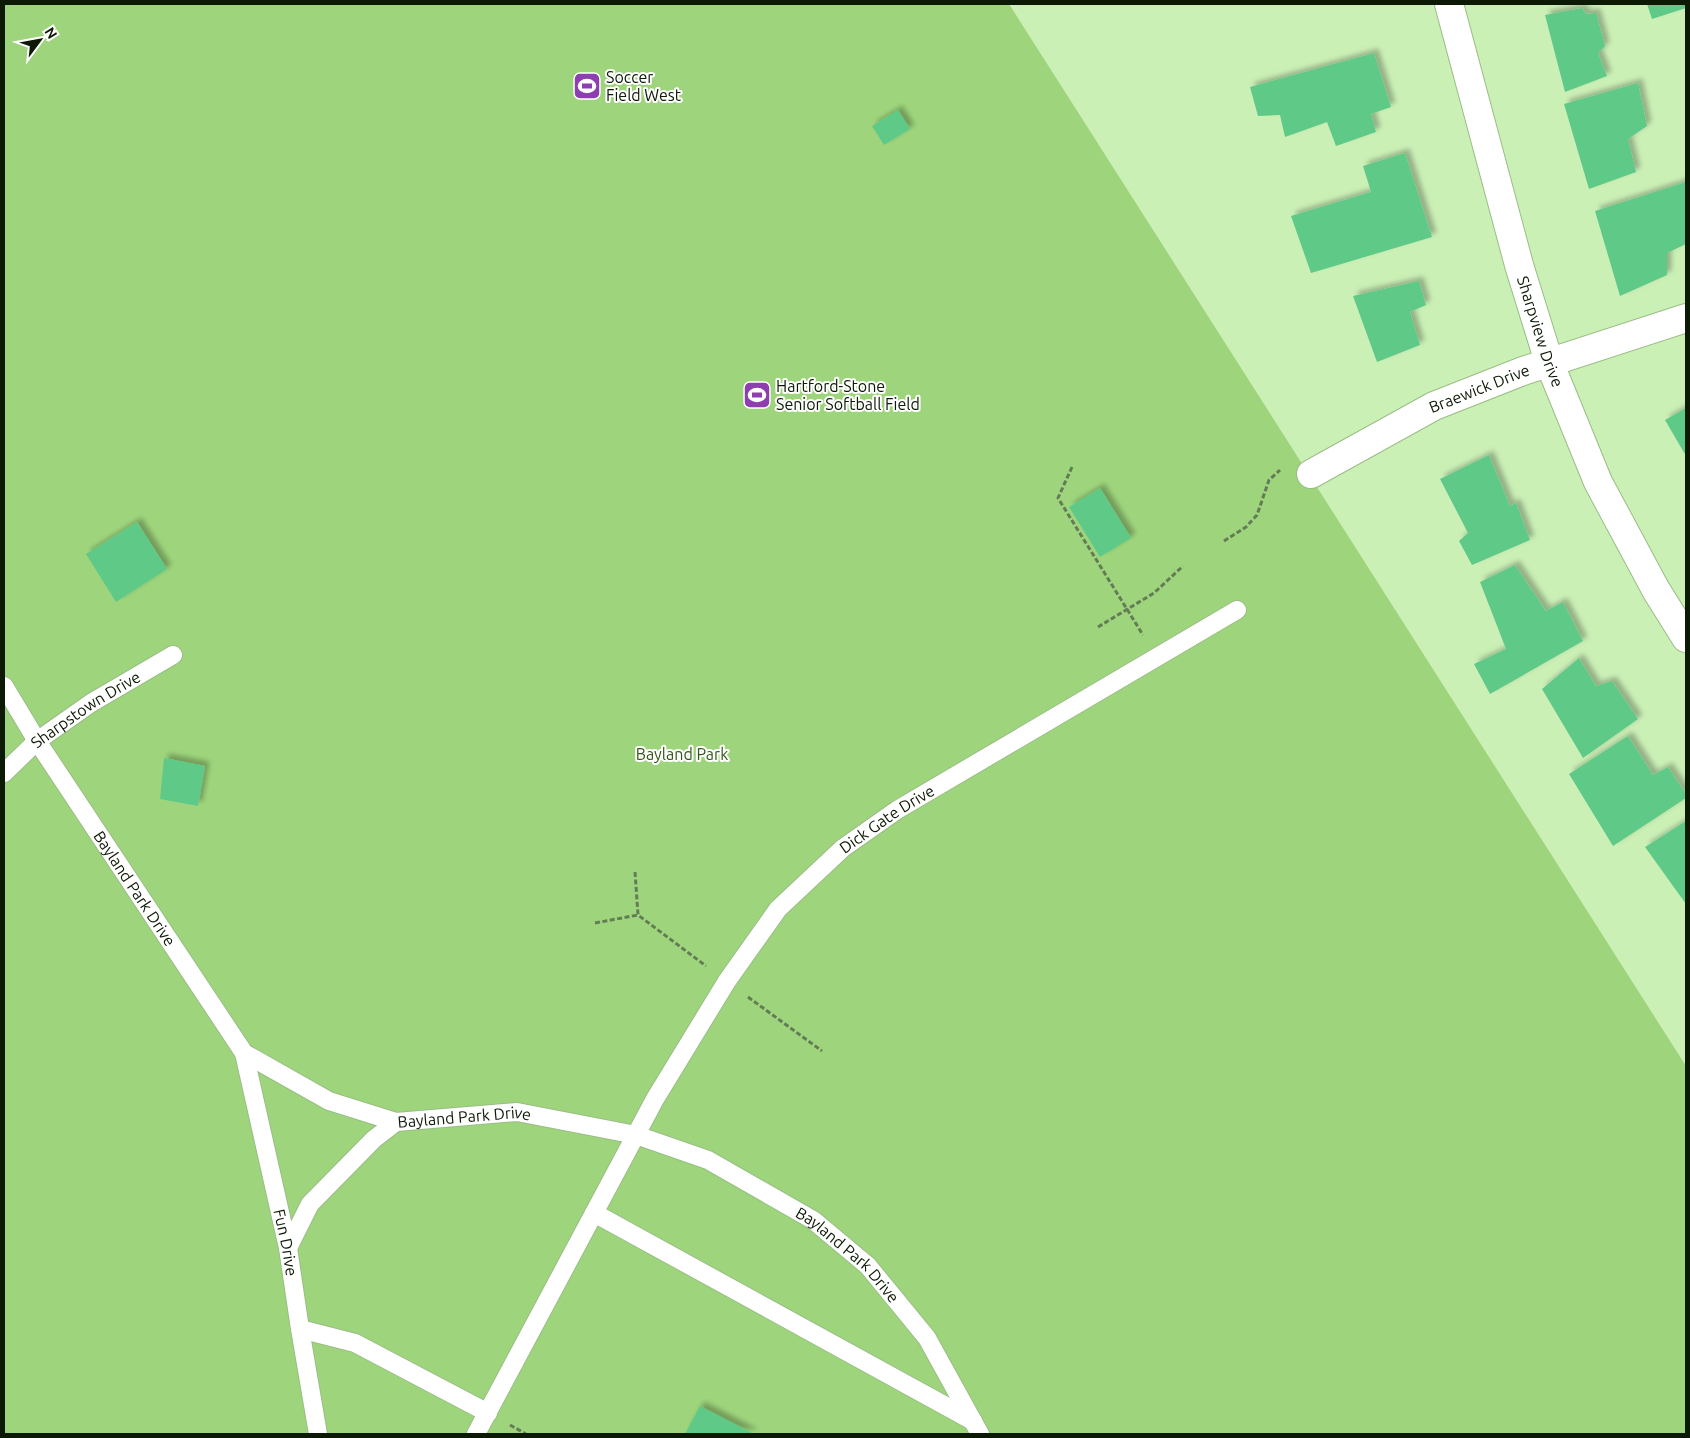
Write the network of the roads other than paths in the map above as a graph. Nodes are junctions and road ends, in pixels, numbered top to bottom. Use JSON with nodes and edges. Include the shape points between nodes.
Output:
{"nodes":[{"id":1,"x":1449,"y":4,"type":"edge"},
{"id":2,"x":1686,"y":318,"type":"edge"},
{"id":3,"x":1550,"y":362,"type":"junction"},
{"id":4,"x":1311,"y":474,"type":"dead end"},
{"id":5,"x":1237,"y":610,"type":"dead end"},
{"id":6,"x":1686,"y":638,"type":"edge"},
{"id":7,"x":173,"y":654,"type":"dead end"},
{"id":8,"x":4,"y":686,"type":"edge"},
{"id":9,"x":37,"y":740,"type":"junction"},
{"id":10,"x":4,"y":773,"type":"edge"},
{"id":11,"x":244,"y":1053,"type":"junction"},
{"id":12,"x":396,"y":1122,"type":"junction"},
{"id":13,"x":636,"y":1135,"type":"junction"},
{"id":14,"x":594,"y":1213,"type":"junction"},
{"id":15,"x":288,"y":1248,"type":"junction"},
{"id":16,"x":300,"y":1330,"type":"junction"},
{"id":17,"x":488,"y":1413,"type":"junction"},
{"id":18,"x":977,"y":1428,"type":"edge"},
{"id":19,"x":318,"y":1434,"type":"edge"},
{"id":20,"x":476,"y":1434,"type":"edge"}],
"edges":[{"from":1,"to":3,"type":"street","name":"Sharpview Drive","via":[[1520,265]]},
{"from":2,"to":3,"type":"street","name":"Braewick Drive"},
{"from":3,"to":4,"type":"street","name":"Braewick Drive","via":[[1434,406]]},
{"from":3,"to":6,"type":"street","name":"Sharpview Drive","via":[[1598,482],[1656,590]]},
{"from":5,"to":13,"type":"lane","name":"Dick Gate Drive","via":[[897,810],[843,848],[778,909],[722,990]]},
{"from":7,"to":9,"type":"lane","name":"Sharpstown Drive"},
{"from":8,"to":9,"type":"lane","name":"Bayland Park Drive"},
{"from":9,"to":10,"type":"lane","name":"Sharpstown Drive"},
{"from":9,"to":11,"type":"lane","name":"Bayland Park Drive"},
{"from":11,"to":12,"type":"lane","name":"Bayland Park Drive","via":[[329,1101]]},
{"from":11,"to":15,"type":"lane","name":"Fun Drive"},
{"from":12,"to":13,"type":"lane","name":"Bayland Park Drive","via":[[517,1112]]},
{"from":12,"to":15,"type":"lane","via":[[374,1139],[310,1204]]},
{"from":13,"to":14,"type":"lane","name":"Dick Gate Drive"},
{"from":13,"to":18,"type":"lane","name":"Bayland Park Drive","via":[[708,1160],[760,1189],[813,1220],[868,1266],[927,1338]]},
{"from":14,"to":17,"type":"lane","name":"Dick Gate Drive"},
{"from":14,"to":18,"type":"lane"},
{"from":15,"to":16,"type":"lane","name":"Fun Drive"},
{"from":16,"to":17,"type":"lane","via":[[356,1343]]},
{"from":16,"to":19,"type":"lane","name":"Fun Drive"},
{"from":17,"to":20,"type":"lane","name":"Dick Gate Drive"}]}
